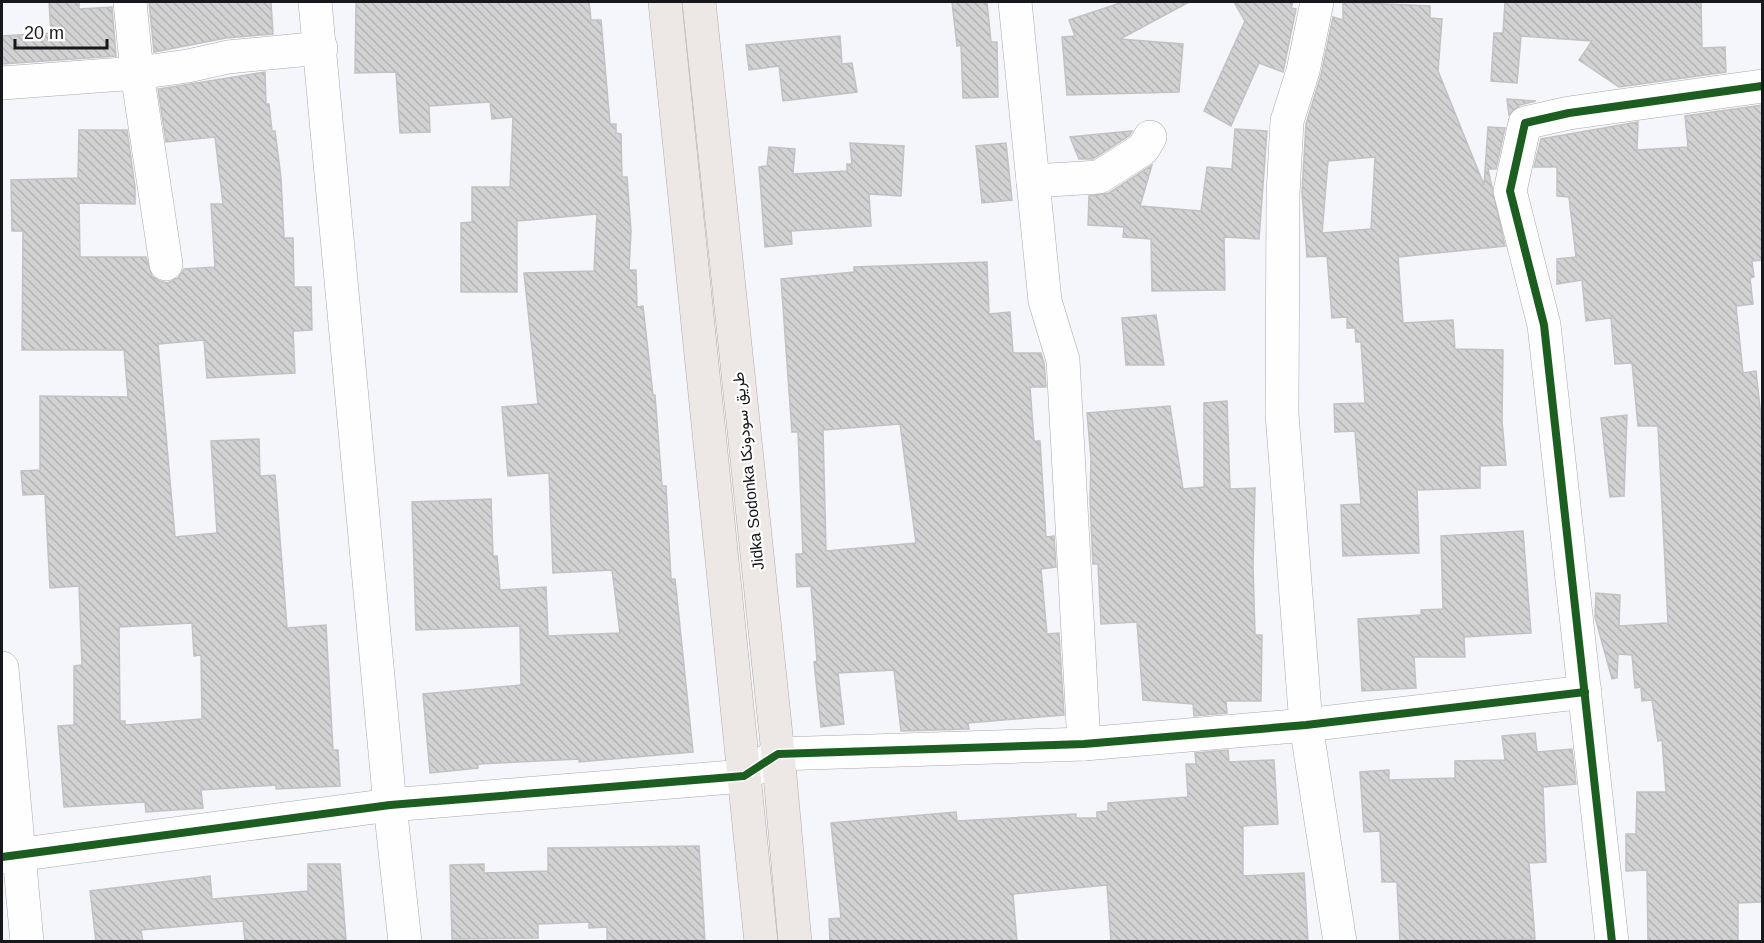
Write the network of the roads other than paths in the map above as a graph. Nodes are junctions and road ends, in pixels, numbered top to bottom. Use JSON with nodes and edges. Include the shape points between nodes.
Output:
{"nodes":[{"id":1,"x":130,"y":2,"type":"edge"},
{"id":2,"x":315,"y":2,"type":"edge"},
{"id":3,"x":665,"y":2,"type":"edge"},
{"id":4,"x":699,"y":2,"type":"edge"},
{"id":5,"x":1015,"y":2,"type":"edge"},
{"id":6,"x":1317,"y":2,"type":"edge"},
{"id":7,"x":321,"y":48,"type":"junction"},
{"id":8,"x":136,"y":73,"type":"junction"},
{"id":9,"x":2,"y":83,"type":"edge"},
{"id":10,"x":1762,"y":86,"type":"edge"},
{"id":11,"x":1150,"y":137,"type":"dead end"},
{"id":12,"x":714,"y":151,"type":"junction"},
{"id":13,"x":682,"y":153,"type":"junction"},
{"id":14,"x":1033,"y":181,"type":"junction"},
{"id":15,"x":166,"y":264,"type":"dead end"},
{"id":16,"x":2,"y":668,"type":"edge"},
{"id":17,"x":1585,"y":692,"type":"junction"},
{"id":18,"x":1306,"y":725,"type":"junction"},
{"id":19,"x":1084,"y":744,"type":"junction"},
{"id":20,"x":778,"y":754,"type":"junction"},
{"id":21,"x":744,"y":776,"type":"junction"},
{"id":22,"x":390,"y":805,"type":"junction"},
{"id":23,"x":10,"y":856,"type":"edge"},
{"id":24,"x":27,"y":942,"type":"edge"},
{"id":25,"x":405,"y":942,"type":"edge"},
{"id":26,"x":761,"y":942,"type":"edge"},
{"id":27,"x":795,"y":942,"type":"edge"},
{"id":28,"x":1340,"y":942,"type":"edge"},
{"id":29,"x":1612,"y":942,"type":"edge"}],
"edges":[{"from":1,"to":8,"type":"street"},
{"from":2,"to":7,"type":"street"},
{"from":3,"to":13,"type":"main road","name":"Jidka Sodonka طريق سودونكا"},
{"from":4,"to":12,"type":"main road","name":"Jidka Sodonka طريق سودونكا"},
{"from":5,"to":14,"type":"street"},
{"from":6,"to":18,"type":"street","via":[[1303,71],[1287,121],[1283,194],[1282,414]]},
{"from":7,"to":8,"type":"street","via":[[228,57]]},
{"from":7,"to":22,"type":"street"},
{"from":8,"to":9,"type":"street"},
{"from":8,"to":15,"type":"street"},
{"from":10,"to":17,"type":"street","via":[[1524,123],[1510,191],[1544,325]]},
{"from":11,"to":14,"type":"street","via":[[1143,149],[1099,177]]},
{"from":12,"to":13,"type":"main road"},
{"from":12,"to":20,"type":"main road","name":"Jidka Sodonka طريق سودونكا"},
{"from":13,"to":21,"type":"main road","name":"Jidka Sodonka طريق سودونكا"},
{"from":14,"to":19,"type":"street","via":[[1045,301],[1063,360]]},
{"from":16,"to":23,"type":"street"},
{"from":17,"to":18,"type":"street"},
{"from":17,"to":29,"type":"street"},
{"from":18,"to":19,"type":"street"},
{"from":18,"to":28,"type":"street"},
{"from":19,"to":20,"type":"street"},
{"from":20,"to":21,"type":"street"},
{"from":20,"to":27,"type":"main road","name":"Jidka Sodonka طريق سودونكا"},
{"from":21,"to":22,"type":"street"},
{"from":21,"to":26,"type":"main road","name":"Jidka Sodonka طريق سودونكا"},
{"from":22,"to":23,"type":"street"},
{"from":22,"to":25,"type":"street"},
{"from":23,"to":24,"type":"street"}]}
